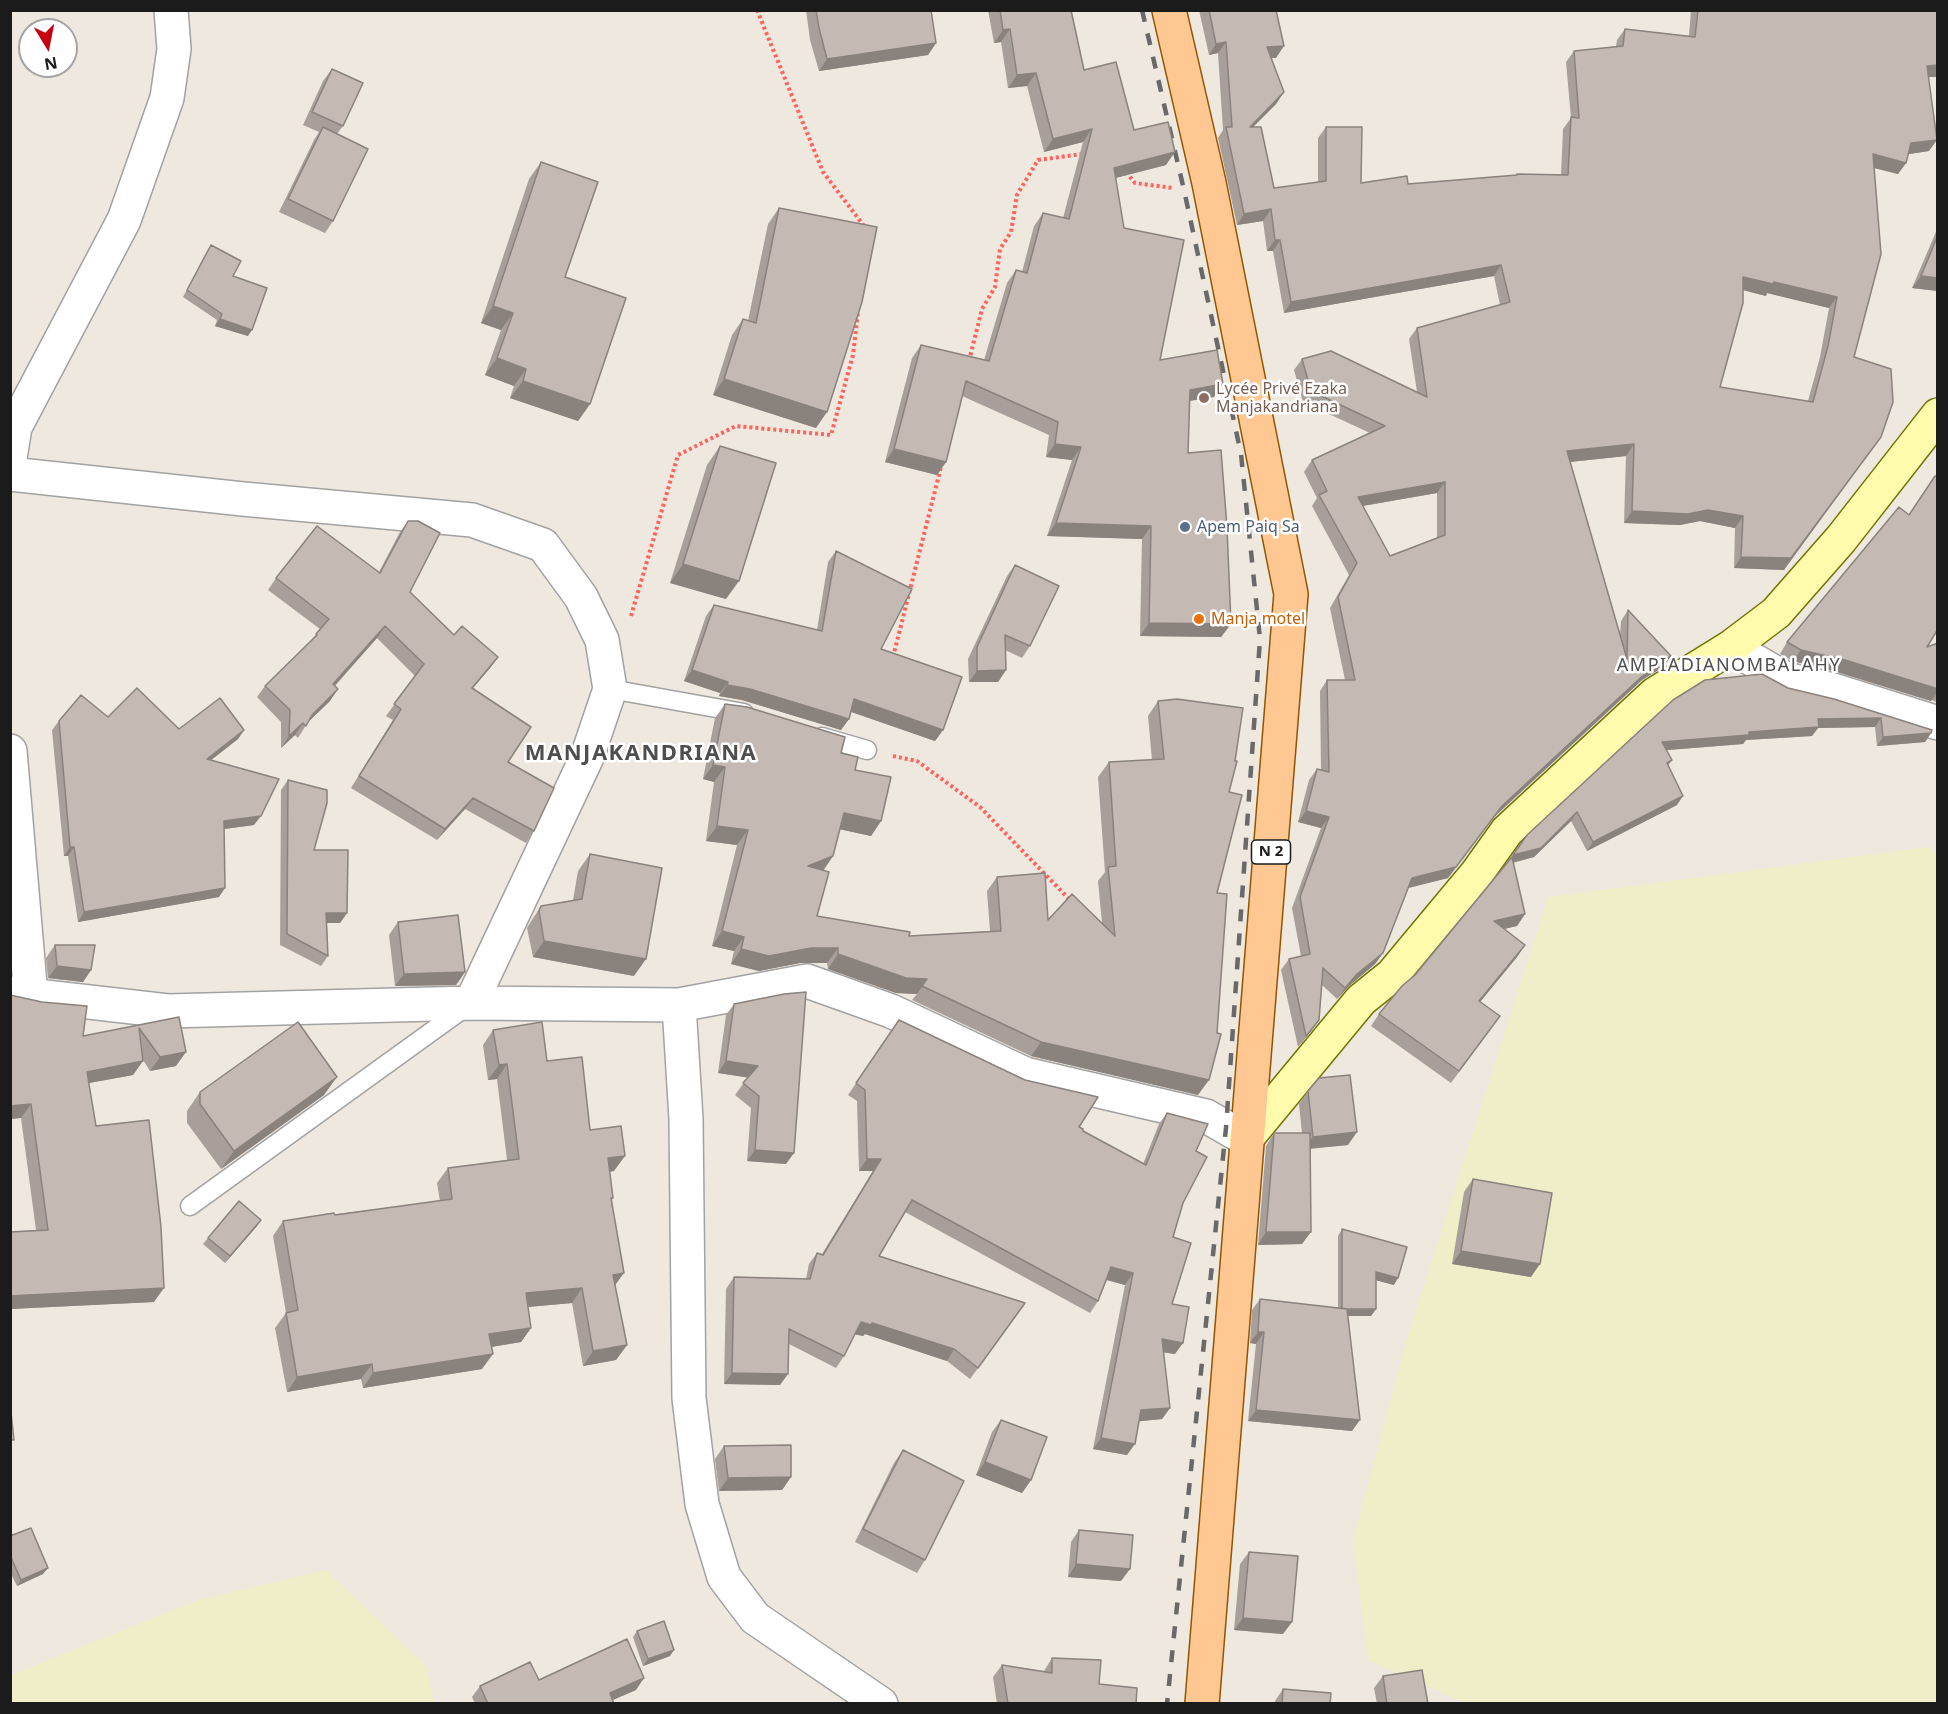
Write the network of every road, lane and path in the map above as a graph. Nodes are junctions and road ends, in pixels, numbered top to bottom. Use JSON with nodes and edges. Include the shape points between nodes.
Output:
{"nodes":[{"id":1,"x":171,"y":10,"type":"edge"},
{"id":2,"x":757,"y":10,"type":"edge"},
{"id":3,"x":1168,"y":10,"type":"edge"},
{"id":4,"x":1092,"y":152,"type":"edge"},
{"id":5,"x":1120,"y":166,"type":"edge"},
{"id":6,"x":1209,"y":183,"type":"junction"},
{"id":7,"x":870,"y":235,"type":"edge"},
{"id":8,"x":860,"y":304,"type":"edge"},
{"id":9,"x":967,"y":366,"type":"edge"},
{"id":10,"x":1938,"y":415,"type":"edge"},
{"id":11,"x":10,"y":458,"type":"edge"},
{"id":12,"x":944,"y":458,"type":"edge"},
{"id":13,"x":10,"y":474,"type":"edge"},
{"id":14,"x":629,"y":622,"type":"dead end"},
{"id":15,"x":1731,"y":647,"type":"junction"},
{"id":16,"x":891,"y":663,"type":"edge"},
{"id":17,"x":610,"y":689,"type":"junction"},
{"id":18,"x":761,"y":718,"type":"edge"},
{"id":19,"x":1938,"y":723,"type":"edge"},
{"id":20,"x":803,"y":731,"type":"edge"},
{"id":21,"x":867,"y":750,"type":"joint"},
{"id":22,"x":10,"y":751,"type":"edge"},
{"id":23,"x":1076,"y":906,"type":"edge"},
{"id":24,"x":21,"y":995,"type":"edge"},
{"id":25,"x":471,"y":1003,"type":"junction"},
{"id":26,"x":679,"y":1005,"type":"junction"},
{"id":27,"x":1246,"y":1139,"type":"junction"},
{"id":28,"x":190,"y":1206,"type":"dead end"},
{"id":29,"x":881,"y":1704,"type":"edge"},
{"id":30,"x":1202,"y":1704,"type":"edge"}],
"edges":[{"from":1,"to":11,"type":"street","via":[[174,49],[167,98],[128,209],[15,427]]},
{"from":2,"to":7,"type":"path","via":[[823,172]]},
{"from":3,"to":6,"type":"main road","number":"N 2"},
{"from":4,"to":9,"type":"path","via":[[1038,160],[1017,195],[1011,231],[1000,249],[995,287],[982,309]]},
{"from":5,"to":6,"type":"path","via":[[1135,183],[1184,190]]},
{"from":6,"to":27,"type":"main road","number":"N 2","via":[[1291,594]]},
{"from":8,"to":14,"type":"path","via":[[853,355],[831,435],[736,426],[678,455]]},
{"from":10,"to":15,"type":"street","via":[[1841,539],[1776,613]]},
{"from":12,"to":16,"type":"path"},
{"from":13,"to":17,"type":"street","via":[[472,520],[543,545],[581,597],[602,640]]},
{"from":15,"to":19,"type":"street","via":[[1786,679]]},
{"from":15,"to":27,"type":"street","via":[[1655,694],[1507,831],[1392,975],[1361,1000]]},
{"from":17,"to":18,"type":"lane"},
{"from":17,"to":25,"type":"street","via":[[587,757]]},
{"from":20,"to":21,"type":"lane"},
{"from":21,"to":23,"type":"path","via":[[916,761],[980,807]]},
{"from":22,"to":24,"type":"street"},
{"from":24,"to":25,"type":"street","via":[[168,1011]]},
{"from":25,"to":26,"type":"street"},
{"from":25,"to":28,"type":"lane"},
{"from":26,"to":27,"type":"street","via":[[807,981],[891,1011],[1025,1074],[1206,1116]]},
{"from":26,"to":29,"type":"street","via":[[686,1119],[689,1398],[702,1504],[724,1577],[755,1618]]},
{"from":27,"to":30,"type":"main road","number":"N 2"}]}
